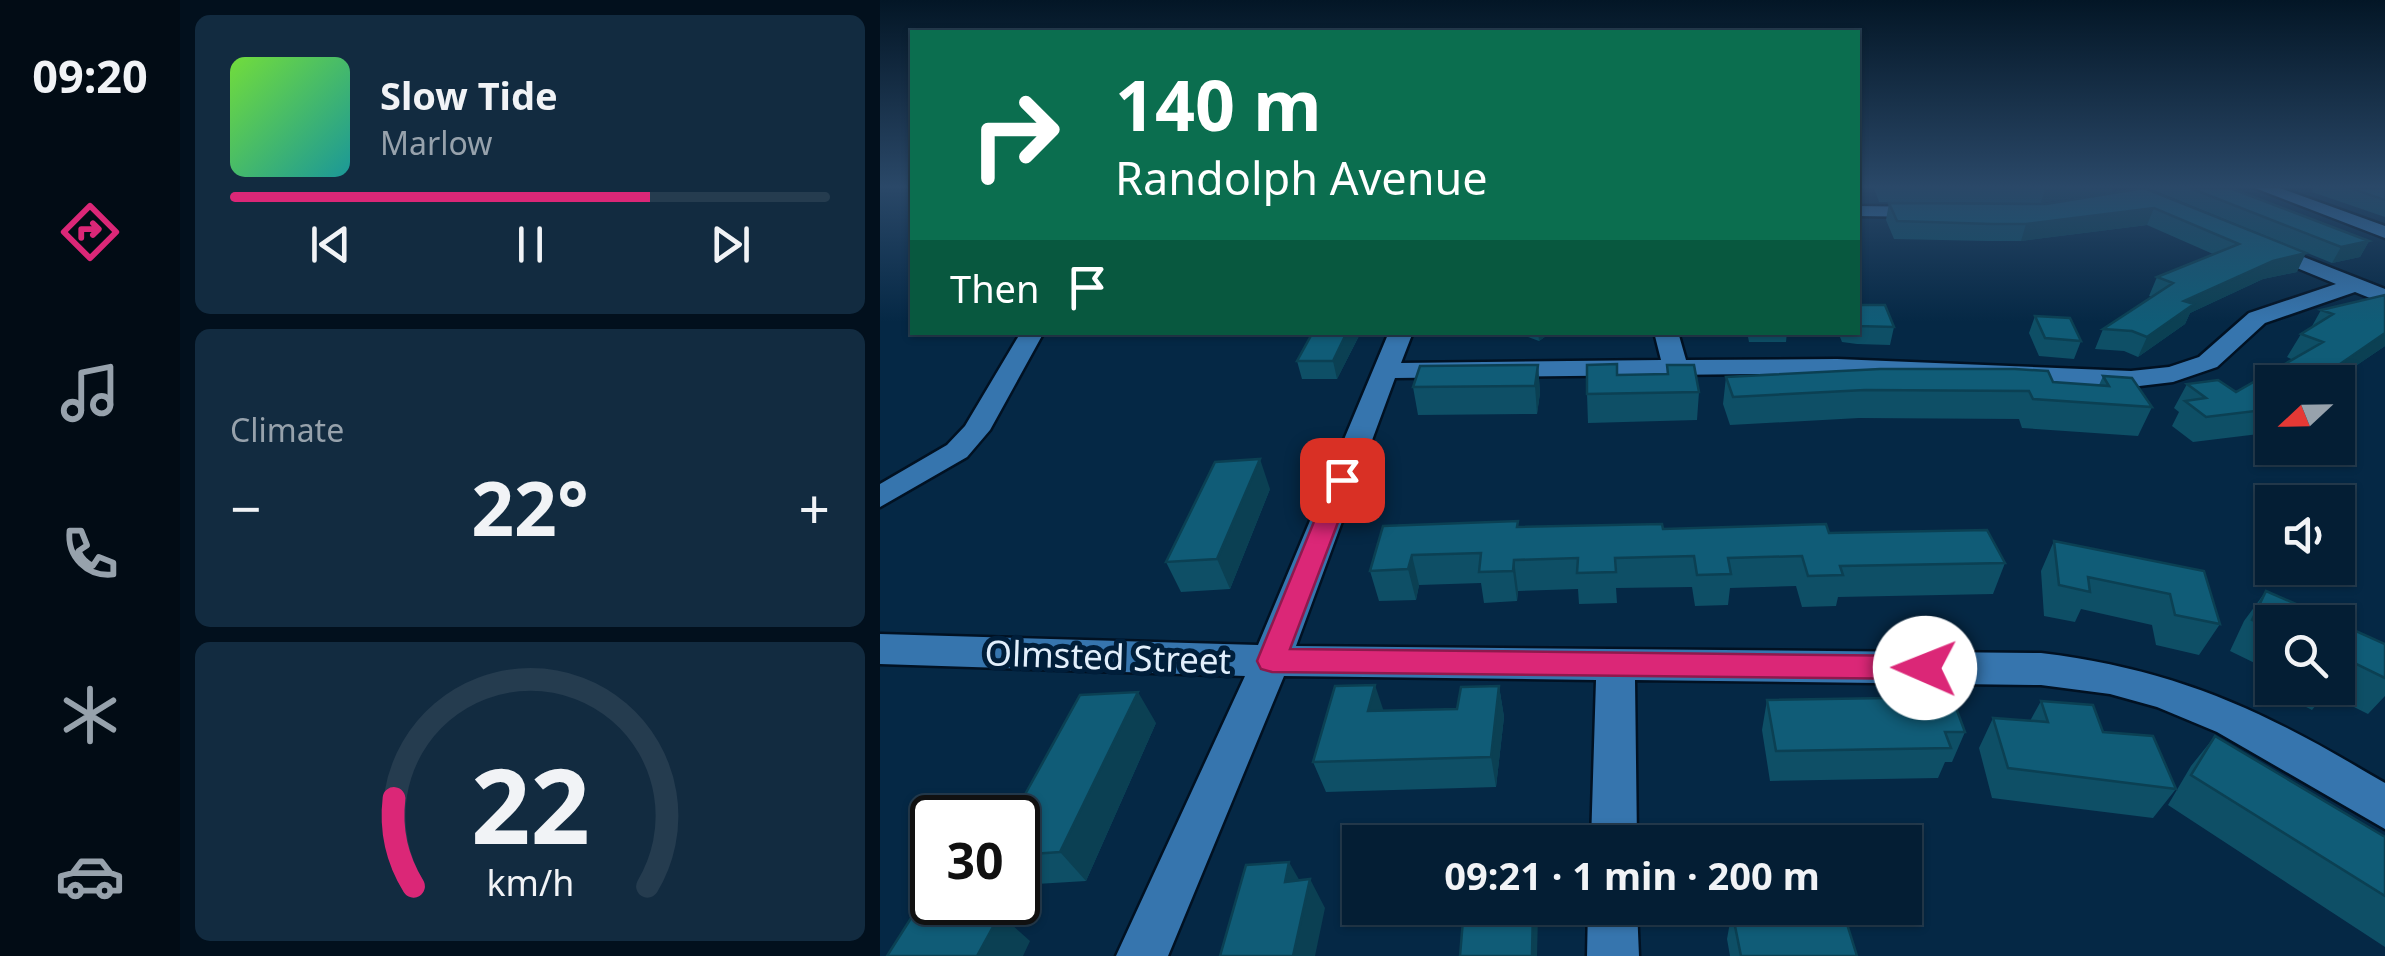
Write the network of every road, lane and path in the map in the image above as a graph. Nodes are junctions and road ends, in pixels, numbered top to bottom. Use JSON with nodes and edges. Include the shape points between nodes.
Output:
{"nodes":[{"id":1,"x":2245,"y":239,"type":"edge"},
{"id":2,"x":2355,"y":285,"type":"junction"},
{"id":3,"x":2385,"y":297,"type":"edge"},
{"id":4,"x":1031,"y":335,"type":"edge"},
{"id":5,"x":1400,"y":335,"type":"edge"},
{"id":6,"x":1667,"y":335,"type":"edge"},
{"id":7,"x":1674,"y":366,"type":"junction"},
{"id":8,"x":1385,"y":371,"type":"junction"},
{"id":9,"x":880,"y":497,"type":"edge"},
{"id":10,"x":880,"y":649,"type":"edge"},
{"id":11,"x":1272,"y":661,"type":"junction"},
{"id":12,"x":1616,"y":666,"type":"junction"},
{"id":13,"x":2385,"y":808,"type":"edge"},
{"id":14,"x":1614,"y":825,"type":"edge"},
{"id":15,"x":1614,"y":925,"type":"edge"},
{"id":16,"x":1142,"y":956,"type":"edge"},
{"id":17,"x":1613,"y":956,"type":"edge"}],
"edges":[{"from":1,"to":2,"type":"street"},
{"from":2,"to":3,"type":"street"},
{"from":2,"to":7,"type":"street","via":[[2258,318],[2208,362],[2131,380],[1942,369]]},
{"from":4,"to":9,"type":"street","via":[[976,430],[956,451]]},
{"from":5,"to":8,"type":"street"},
{"from":6,"to":7,"type":"street"},
{"from":7,"to":8,"type":"street"},
{"from":8,"to":11,"type":"street"},
{"from":10,"to":11,"type":"street","name":"Olmsted Street"},
{"from":11,"to":12,"type":"street","name":"Olmsted Street"},
{"from":11,"to":16,"type":"street"},
{"from":12,"to":13,"type":"street","name":"Olmsted Street","via":[[2041,669],[2127,681],[2224,718]]},
{"from":12,"to":14,"type":"street"},
{"from":15,"to":17,"type":"street"}]}
